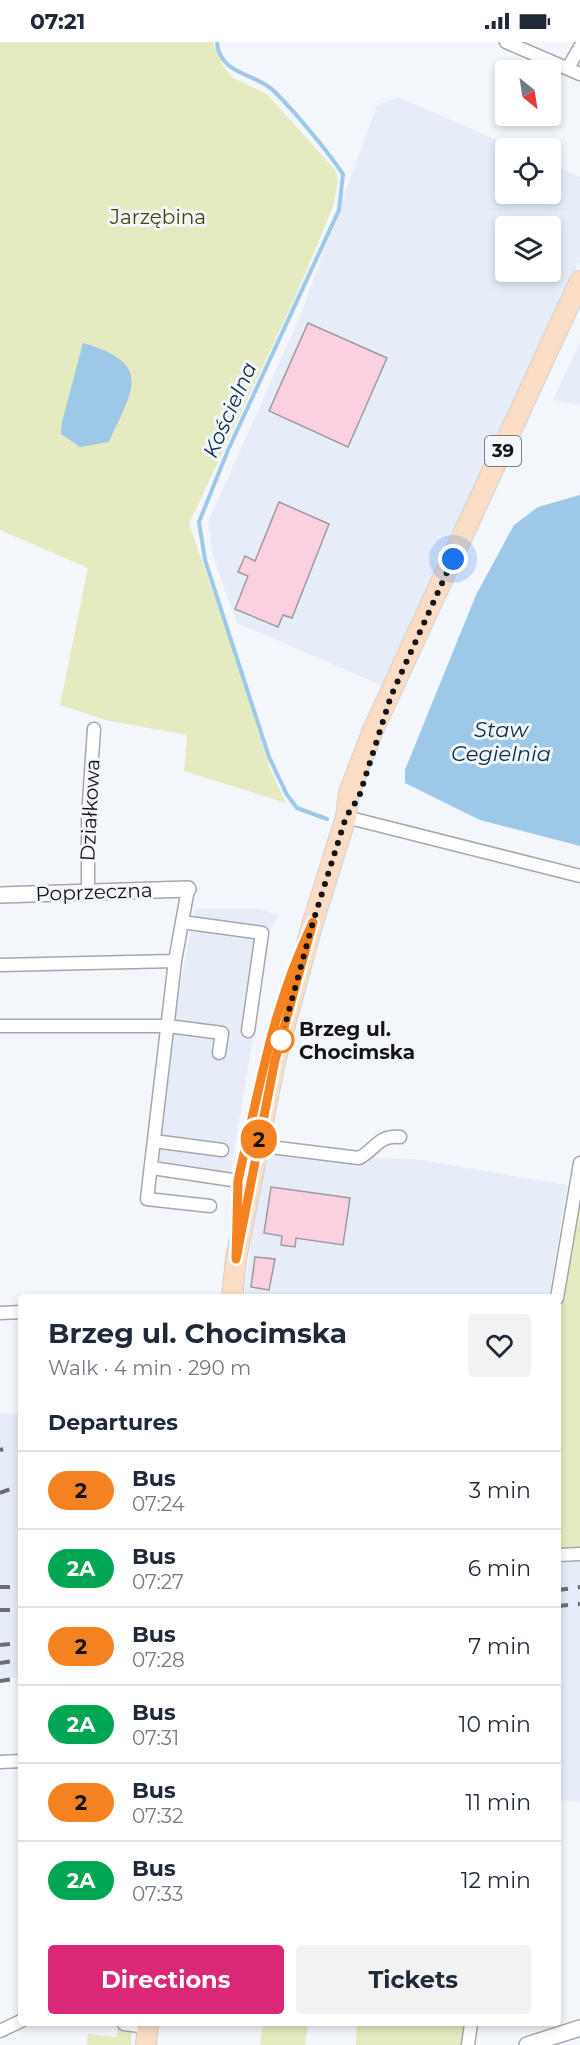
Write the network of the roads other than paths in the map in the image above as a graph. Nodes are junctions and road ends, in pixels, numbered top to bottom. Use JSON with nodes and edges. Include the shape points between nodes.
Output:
{"nodes":[{"id":1,"x":506,"y":42,"type":"edge"},
{"id":2,"x":580,"y":47,"type":"edge"},
{"id":3,"x":568,"y":68,"type":"junction"},
{"id":4,"x":580,"y":74,"type":"edge"},
{"id":5,"x":580,"y":281,"type":"edge"},
{"id":6,"x":94,"y":729,"type":"dead end"},
{"id":7,"x":346,"y":817,"type":"junction"},
{"id":8,"x":580,"y":876,"type":"edge"},
{"id":9,"x":188,"y":889,"type":"joint"},
{"id":10,"x":88,"y":891,"type":"junction"},
{"id":11,"x":0,"y":895,"type":"edge"},
{"id":12,"x":182,"y":922,"type":"junction"},
{"id":13,"x":175,"y":961,"type":"junction"},
{"id":14,"x":0,"y":965,"type":"edge"},
{"id":15,"x":0,"y":1026,"type":"edge"},
{"id":16,"x":168,"y":1026,"type":"junction"},
{"id":17,"x":248,"y":1031,"type":"dead end"},
{"id":18,"x":219,"y":1053,"type":"dead end"},
{"id":19,"x":400,"y":1137,"type":"dead end"},
{"id":20,"x":154,"y":1141,"type":"junction"},
{"id":21,"x":252,"y":1145,"type":"junction"},
{"id":22,"x":222,"y":1150,"type":"dead end"},
{"id":23,"x":580,"y":1163,"type":"edge"},
{"id":24,"x":153,"y":1168,"type":"junction"},
{"id":25,"x":238,"y":1181,"type":"junction"},
{"id":26,"x":210,"y":1206,"type":"dead end"},
{"id":27,"x":236,"y":1259,"type":"junction"},
{"id":28,"x":232,"y":1294,"type":"edge"},
{"id":29,"x":558,"y":1294,"type":"edge"},
{"id":30,"x":18,"y":1312,"type":"edge"},
{"id":31,"x":0,"y":1313,"type":"edge"},
{"id":32,"x":580,"y":1554,"type":"edge"},
{"id":33,"x":561,"y":1555,"type":"edge"},
{"id":34,"x":18,"y":1761,"type":"edge"},
{"id":35,"x":0,"y":1762,"type":"edge"},
{"id":36,"x":18,"y":2022,"type":"edge"},
{"id":37,"x":130,"y":2026,"type":"edge"},
{"id":38,"x":471,"y":2026,"type":"edge"},
{"id":39,"x":580,"y":2028,"type":"edge"},
{"id":40,"x":0,"y":2031,"type":"edge"},
{"id":41,"x":148,"y":2032,"type":"edge"},
{"id":42,"x":468,"y":2045,"type":"edge"},
{"id":43,"x":527,"y":2045,"type":"edge"}],
"edges":[{"from":1,"to":3,"type":"street"},
{"from":2,"to":3,"type":"street"},
{"from":3,"to":4,"type":"street"},
{"from":5,"to":7,"type":"main road","number":"39","via":[[391,696],[359,797]]},
{"from":6,"to":10,"type":"street","name":"Działkowa"},
{"from":7,"to":8,"type":"street"},
{"from":7,"to":21,"type":"main road","number":"39","via":[[313,922],[270,1034]]},
{"from":9,"to":10,"type":"street","name":"Poprzeczna"},
{"from":9,"to":12,"type":"street"},
{"from":10,"to":11,"type":"street","name":"Poprzeczna"},
{"from":12,"to":13,"type":"street"},
{"from":12,"to":17,"type":"street","via":[[262,933]]},
{"from":13,"to":14,"type":"street"},
{"from":13,"to":16,"type":"street"},
{"from":15,"to":16,"type":"street"},
{"from":16,"to":18,"type":"street","via":[[222,1033]]},
{"from":16,"to":20,"type":"street"},
{"from":19,"to":21,"type":"street","via":[[390,1136],[378,1142],[359,1158]]},
{"from":20,"to":22,"type":"street"},
{"from":20,"to":24,"type":"street"},
{"from":21,"to":25,"type":"main road","number":"39"},
{"from":21,"to":27,"type":"main road","number":"39"},
{"from":23,"to":29,"type":"street"},
{"from":24,"to":25,"type":"street"},
{"from":24,"to":26,"type":"street","via":[[148,1177],[147,1199]]},
{"from":25,"to":27,"type":"main road","number":"39"},
{"from":27,"to":28,"type":"main road","number":"39"},
{"from":30,"to":31,"type":"street"},
{"from":32,"to":33,"type":"street"},
{"from":34,"to":35,"type":"street"},
{"from":36,"to":40,"type":"street"},
{"from":37,"to":41,"type":"street"},
{"from":38,"to":42,"type":"street"},
{"from":39,"to":43,"type":"street"}]}
